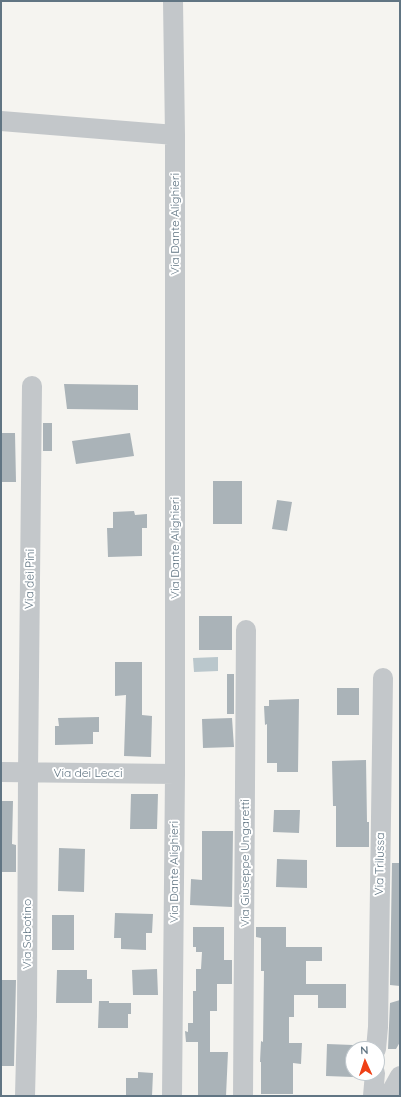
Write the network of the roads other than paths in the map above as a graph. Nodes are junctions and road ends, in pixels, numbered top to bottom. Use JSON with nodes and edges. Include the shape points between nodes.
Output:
{"nodes":[{"id":1,"x":173,"y":1,"type":"edge"},
{"id":2,"x":1,"y":121,"type":"edge"},
{"id":3,"x":175,"y":135,"type":"junction"},
{"id":4,"x":32,"y":386,"type":"dead end"},
{"id":5,"x":246,"y":630,"type":"dead end"},
{"id":6,"x":383,"y":678,"type":"dead end"},
{"id":7,"x":1,"y":772,"type":"edge"},
{"id":8,"x":28,"y":772,"type":"junction"},
{"id":9,"x":174,"y":774,"type":"junction"},
{"id":10,"x":376,"y":1041,"type":"edge"},
{"id":11,"x":400,"y":1076,"type":"edge"},
{"id":12,"x":374,"y":1081,"type":"edge"},
{"id":13,"x":25,"y":1096,"type":"edge"},
{"id":14,"x":172,"y":1096,"type":"edge"},
{"id":15,"x":243,"y":1096,"type":"edge"},
{"id":16,"x":373,"y":1096,"type":"edge"},
{"id":17,"x":389,"y":1096,"type":"edge"}],
"edges":[{"from":1,"to":3,"type":"street","name":"Via Dante Alighieri"},
{"from":2,"to":3,"type":"street"},
{"from":3,"to":9,"type":"street","name":"Via Dante Alighieri"},
{"from":4,"to":8,"type":"street","name":"Via dei Pini"},
{"from":5,"to":15,"type":"street","name":"Via Giuseppe Ungaretti"},
{"from":6,"to":10,"type":"street","name":"Via Trilussa"},
{"from":7,"to":8,"type":"street","name":"Via dei Lecci"},
{"from":8,"to":9,"type":"street","name":"Via dei Lecci"},
{"from":8,"to":13,"type":"street","name":"Via Sabotino"},
{"from":9,"to":14,"type":"street","name":"Via Dante Alighieri"},
{"from":11,"to":17,"type":"street"},
{"from":12,"to":16,"type":"street"}]}
